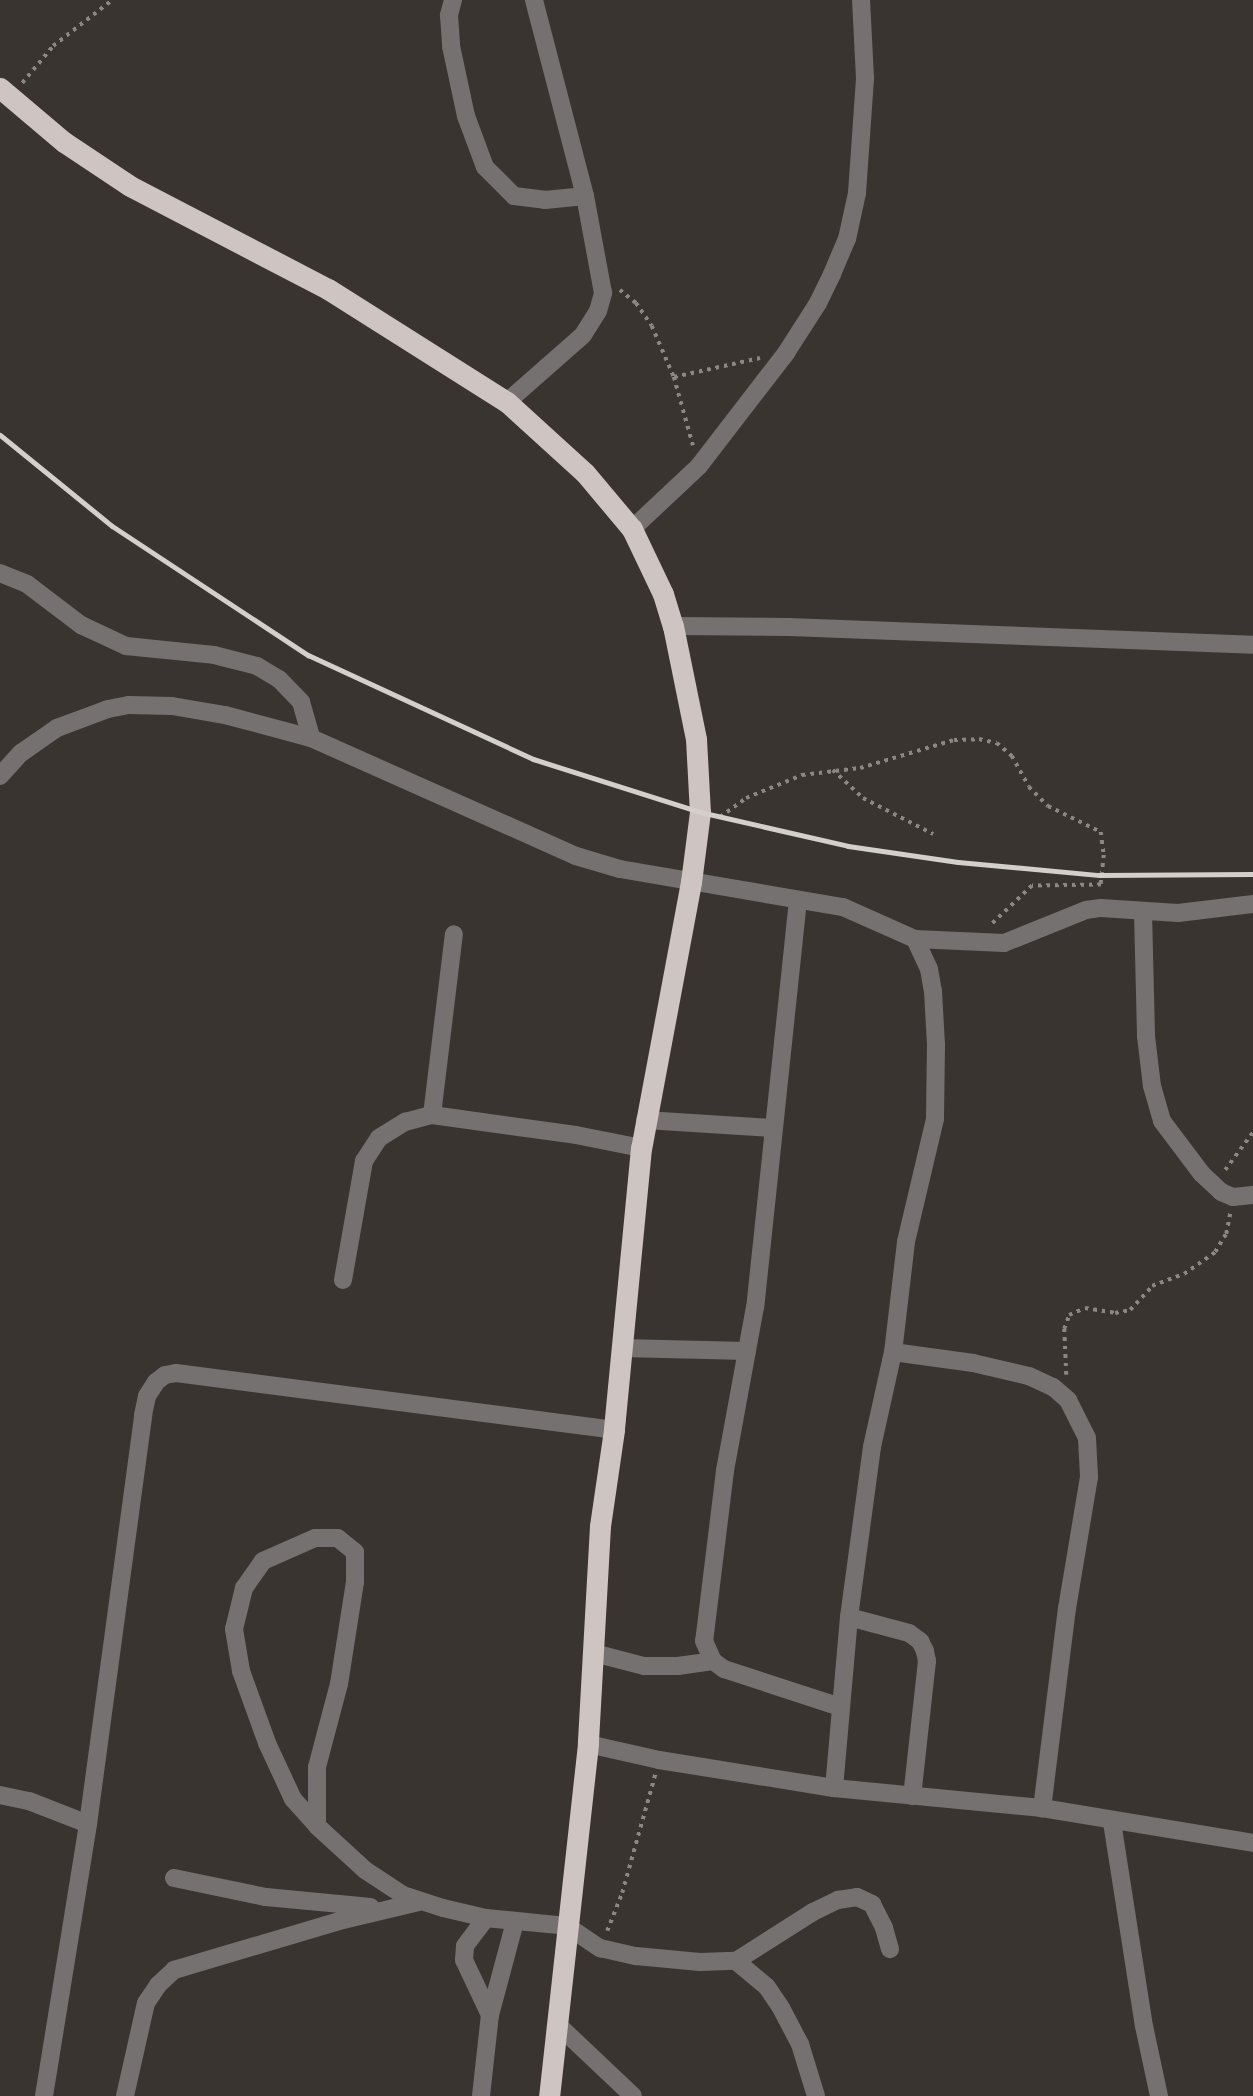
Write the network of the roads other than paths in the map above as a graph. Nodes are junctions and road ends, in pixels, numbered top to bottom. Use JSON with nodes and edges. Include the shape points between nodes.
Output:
{"nodes":[{"id":1,"x":453,"y":0,"type":"edge"},
{"id":2,"x":534,"y":0,"type":"edge"},
{"id":3,"x":861,"y":0,"type":"edge"},
{"id":4,"x":5,"y":93,"type":"edge"},
{"id":5,"x":585,"y":196,"type":"junction"},
{"id":6,"x":507,"y":402,"type":"junction"},
{"id":7,"x":632,"y":529,"type":"junction"},
{"id":8,"x":0,"y":573,"type":"edge"},
{"id":9,"x":674,"y":626,"type":"junction"},
{"id":10,"x":1253,"y":645,"type":"edge"},
{"id":11,"x":311,"y":738,"type":"junction"},
{"id":12,"x":0,"y":776,"type":"edge"},
{"id":13,"x":691,"y":882,"type":"junction"},
{"id":14,"x":798,"y":900,"type":"junction"},
{"id":15,"x":1253,"y":904,"type":"edge"},
{"id":16,"x":1143,"y":912,"type":"junction"},
{"id":17,"x":454,"y":934,"type":"dead end"},
{"id":18,"x":915,"y":939,"type":"junction"},
{"id":19,"x":432,"y":1115,"type":"junction"},
{"id":20,"x":645,"y":1120,"type":"junction"},
{"id":21,"x":772,"y":1128,"type":"junction"},
{"id":22,"x":641,"y":1149,"type":"junction"},
{"id":23,"x":1253,"y":1195,"type":"edge"},
{"id":24,"x":343,"y":1280,"type":"dead end"},
{"id":25,"x":622,"y":1348,"type":"junction"},
{"id":26,"x":747,"y":1351,"type":"junction"},
{"id":27,"x":893,"y":1352,"type":"junction"},
{"id":28,"x":614,"y":1430,"type":"junction"},
{"id":29,"x":849,"y":1617,"type":"junction"},
{"id":30,"x":594,"y":1653,"type":"junction"},
{"id":31,"x":713,"y":1661,"type":"junction"},
{"id":32,"x":840,"y":1707,"type":"junction"},
{"id":33,"x":589,"y":1744,"type":"junction"},
{"id":34,"x":834,"y":1788,"type":"junction"},
{"id":35,"x":0,"y":1795,"type":"edge"},
{"id":36,"x":912,"y":1796,"type":"junction"},
{"id":37,"x":1042,"y":1808,"type":"junction"},
{"id":38,"x":1112,"y":1822,"type":"junction"},
{"id":39,"x":88,"y":1824,"type":"junction"},
{"id":40,"x":317,"y":1826,"type":"junction"},
{"id":41,"x":1253,"y":1843,"type":"edge"},
{"id":42,"x":174,"y":1878,"type":"dead end"},
{"id":43,"x":419,"y":1902,"type":"junction"},
{"id":44,"x":385,"y":1908,"type":"junction"},
{"id":45,"x":486,"y":1918,"type":"junction"},
{"id":46,"x":515,"y":1922,"type":"junction"},
{"id":47,"x":567,"y":1926,"type":"junction"},
{"id":48,"x":890,"y":1949,"type":"dead end"},
{"id":49,"x":736,"y":1961,"type":"junction"},
{"id":50,"x":490,"y":2015,"type":"junction"},
{"id":51,"x":558,"y":2025,"type":"junction"},
{"id":52,"x":44,"y":2096,"type":"edge"},
{"id":53,"x":125,"y":2096,"type":"edge"},
{"id":54,"x":481,"y":2096,"type":"edge"},
{"id":55,"x":549,"y":2096,"type":"edge"},
{"id":56,"x":633,"y":2096,"type":"edge"},
{"id":57,"x":816,"y":2096,"type":"edge"},
{"id":58,"x":1159,"y":2096,"type":"edge"}],
"edges":[{"from":1,"to":5,"type":"street","via":[[451,46],[466,116],[485,167],[514,196],[545,200]]},
{"from":2,"to":5,"type":"street"},
{"from":3,"to":7,"type":"street","via":[[865,78],[855,205],[832,274],[786,353],[699,466]]},
{"from":4,"to":6,"type":"highway","via":[[64,142],[130,186],[328,289]]},
{"from":5,"to":6,"type":"street","via":[[602,275],[598,311],[583,335]]},
{"from":6,"to":7,"type":"highway","via":[[585,473]]},
{"from":7,"to":9,"type":"highway"},
{"from":8,"to":11,"type":"street","via":[[27,584],[81,625],[126,646],[214,655],[257,666],[279,679],[301,702]]},
{"from":9,"to":10,"type":"street","via":[[789,626]]},
{"from":9,"to":13,"type":"highway","via":[[696,739],[700,812]]},
{"from":11,"to":12,"type":"street","via":[[225,715],[173,706],[129,705],[57,727],[21,753]]},
{"from":11,"to":13,"type":"street","via":[[576,856]]},
{"from":13,"to":14,"type":"street"},
{"from":13,"to":20,"type":"highway"},
{"from":14,"to":18,"type":"street","via":[[843,907]]},
{"from":14,"to":21,"type":"street"},
{"from":15,"to":16,"type":"street","via":[[1178,913]]},
{"from":16,"to":18,"type":"street","via":[[1086,910],[1004,943]]},
{"from":16,"to":23,"type":"street","via":[[1146,1036],[1162,1121],[1202,1174],[1227,1195]]},
{"from":17,"to":19,"type":"street"},
{"from":18,"to":27,"type":"street","via":[[929,968],[933,991],[935,1119],[906,1242]]},
{"from":19,"to":22,"type":"street"},
{"from":19,"to":24,"type":"street","via":[[392,1127],[370,1148]]},
{"from":20,"to":21,"type":"street"},
{"from":20,"to":22,"type":"highway"},
{"from":21,"to":26,"type":"street"},
{"from":22,"to":25,"type":"highway"},
{"from":25,"to":26,"type":"street"},
{"from":25,"to":28,"type":"highway"},
{"from":26,"to":31,"type":"street","via":[[713,1556],[704,1641]]},
{"from":27,"to":29,"type":"street","via":[[872,1447]]},
{"from":27,"to":37,"type":"street","via":[[1029,1376],[1068,1400],[1087,1438],[1089,1477]]},
{"from":28,"to":30,"type":"highway","via":[[600,1526]]},
{"from":28,"to":39,"type":"street","via":[[165,1375],[147,1396],[143,1415]]},
{"from":29,"to":32,"type":"street"},
{"from":29,"to":36,"type":"street","via":[[909,1633],[925,1651]]},
{"from":30,"to":31,"type":"street","via":[[644,1666]]},
{"from":30,"to":33,"type":"highway"},
{"from":31,"to":32,"type":"street","via":[[724,1669]]},
{"from":32,"to":34,"type":"street"},
{"from":33,"to":34,"type":"street"},
{"from":33,"to":47,"type":"highway"},
{"from":34,"to":36,"type":"street"},
{"from":35,"to":39,"type":"street"},
{"from":36,"to":37,"type":"street"},
{"from":37,"to":38,"type":"street"},
{"from":38,"to":41,"type":"street"},
{"from":38,"to":58,"type":"street"},
{"from":39,"to":52,"type":"street"},
{"from":40,"to":40,"type":"street","via":[[293,1799],[267,1743],[241,1671],[234,1629],[244,1588],[263,1561],[315,1538],[338,1538],[355,1552],[355,1583],[339,1684],[317,1767]]},
{"from":40,"to":43,"type":"street","via":[[365,1870]]},
{"from":42,"to":44,"type":"street","via":[[266,1898]]},
{"from":43,"to":44,"type":"street"},
{"from":43,"to":45,"type":"street"},
{"from":44,"to":53,"type":"street","via":[[183,1967],[166,1976],[146,2003]]},
{"from":45,"to":46,"type":"street"},
{"from":45,"to":50,"type":"street","via":[[465,1946],[464,1960]]},
{"from":46,"to":47,"type":"street"},
{"from":46,"to":50,"type":"street"},
{"from":47,"to":49,"type":"street","via":[[600,1948],[662,1959]]},
{"from":47,"to":51,"type":"highway"},
{"from":48,"to":49,"type":"street","via":[[872,1904],[848,1897],[813,1912]]},
{"from":49,"to":57,"type":"street","via":[[767,1987],[781,2008],[800,2044]]},
{"from":50,"to":54,"type":"street"},
{"from":51,"to":55,"type":"highway"},
{"from":51,"to":56,"type":"street"}]}
